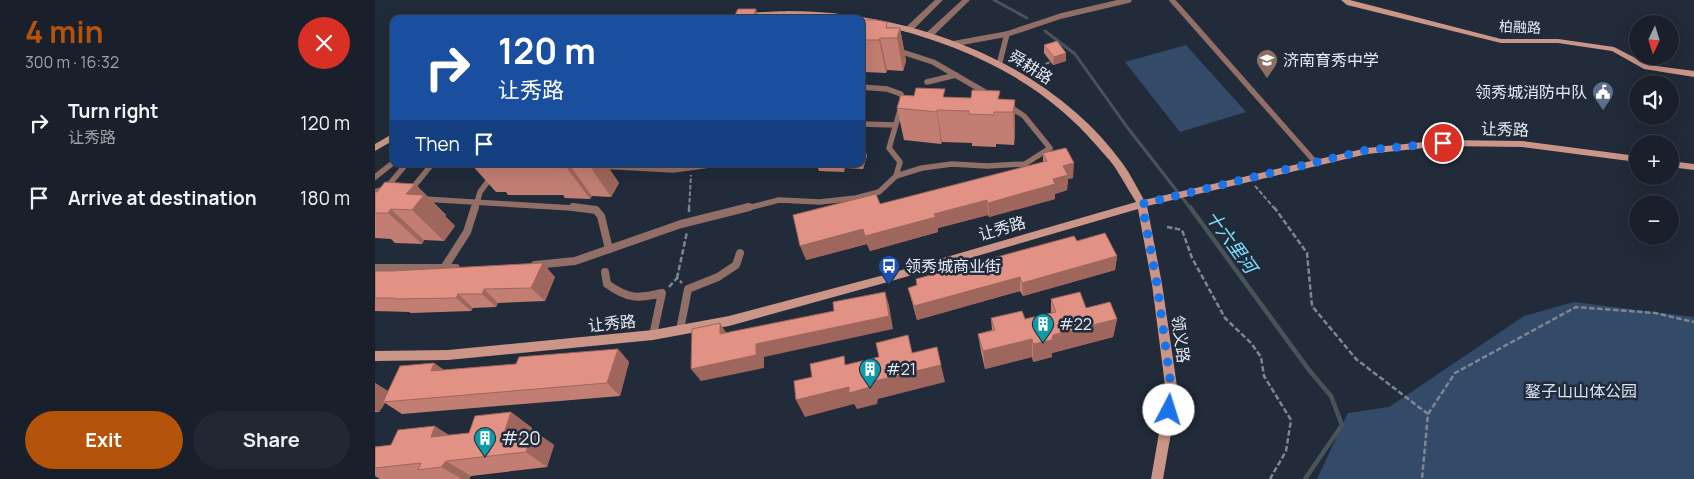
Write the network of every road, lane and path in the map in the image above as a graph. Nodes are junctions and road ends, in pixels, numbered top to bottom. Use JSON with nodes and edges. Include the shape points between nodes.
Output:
{"nodes":[{"id":1,"x":939,"y":0,"type":"edge"},
{"id":2,"x":965,"y":0,"type":"edge"},
{"id":3,"x":1129,"y":0,"type":"edge"},
{"id":4,"x":1172,"y":0,"type":"edge"},
{"id":5,"x":1345,"y":0,"type":"edge"},
{"id":6,"x":789,"y":15,"type":"edge"},
{"id":7,"x":824,"y":15,"type":"edge"},
{"id":8,"x":865,"y":20,"type":"edge"},
{"id":9,"x":908,"y":30,"type":"junction"},
{"id":10,"x":1007,"y":34,"type":"junction"},
{"id":11,"x":928,"y":36,"type":"junction"},
{"id":12,"x":953,"y":44,"type":"junction"},
{"id":13,"x":890,"y":49,"type":"edge"},
{"id":14,"x":1051,"y":62,"type":"edge"},
{"id":15,"x":999,"y":65,"type":"junction"},
{"id":16,"x":956,"y":74,"type":"junction"},
{"id":17,"x":1016,"y":74,"type":"junction"},
{"id":18,"x":1694,"y":74,"type":"edge"},
{"id":19,"x":927,"y":82,"type":"dead end"},
{"id":20,"x":865,"y":87,"type":"edge"},
{"id":21,"x":1004,"y":103,"type":"junction"},
{"id":22,"x":996,"y":108,"type":"edge"},
{"id":23,"x":865,"y":124,"type":"edge"},
{"id":24,"x":895,"y":125,"type":"junction"},
{"id":25,"x":390,"y":139,"type":"edge"},
{"id":26,"x":375,"y":148,"type":"edge"},
{"id":27,"x":1629,"y":158,"type":"edge"},
{"id":28,"x":1316,"y":163,"type":"junction"},
{"id":29,"x":390,"y":165,"type":"edge"},
{"id":30,"x":1679,"y":165,"type":"edge"},
{"id":31,"x":429,"y":167,"type":"edge"},
{"id":32,"x":609,"y":167,"type":"edge"},
{"id":33,"x":705,"y":167,"type":"edge"},
{"id":34,"x":1694,"y":167,"type":"edge"},
{"id":35,"x":403,"y":168,"type":"dead end"},
{"id":36,"x":691,"y":169,"type":"junction"},
{"id":37,"x":501,"y":170,"type":"dead end"},
{"id":38,"x":896,"y":176,"type":"junction"},
{"id":39,"x":375,"y":177,"type":"edge"},
{"id":40,"x":1249,"y":179,"type":"junction"},
{"id":41,"x":375,"y":192,"type":"edge"},
{"id":42,"x":411,"y":196,"type":"edge"},
{"id":43,"x":419,"y":199,"type":"edge"},
{"id":44,"x":476,"y":202,"type":"junction"},
{"id":45,"x":1142,"y":204,"type":"junction"},
{"id":46,"x":689,"y":222,"type":"junction"},
{"id":47,"x":1167,"y":227,"type":"dead end"},
{"id":48,"x":609,"y":249,"type":"junction"},
{"id":49,"x":740,"y":253,"type":"dead end"},
{"id":50,"x":531,"y":265,"type":"edge"},
{"id":51,"x":375,"y":268,"type":"edge"},
{"id":52,"x":444,"y":268,"type":"junction"},
{"id":53,"x":467,"y":268,"type":"edge"},
{"id":54,"x":605,"y":272,"type":"dead end"},
{"id":55,"x":677,"y":278,"type":"junction"},
{"id":56,"x":688,"y":289,"type":"junction"},
{"id":57,"x":663,"y":293,"type":"junction"},
{"id":58,"x":1694,"y":322,"type":"edge"},
{"id":59,"x":680,"y":330,"type":"junction"},
{"id":60,"x":653,"y":335,"type":"junction"},
{"id":61,"x":375,"y":356,"type":"edge"},
{"id":62,"x":1428,"y":414,"type":"junction"},
{"id":63,"x":1157,"y":479,"type":"edge"},
{"id":64,"x":1270,"y":479,"type":"edge"},
{"id":65,"x":1422,"y":479,"type":"edge"}],
"edges":[{"from":1,"to":9,"type":"street"},
{"from":2,"to":11,"type":"street"},
{"from":3,"to":10,"type":"lane","via":[[1061,16]]},
{"from":4,"to":28,"type":"lane"},
{"from":5,"to":18,"type":"street","name":"柏融路","via":[[1501,41],[1558,41],[1613,49],[1647,66]]},
{"from":6,"to":7,"type":"street","name":"舜耕路"},
{"from":8,"to":9,"type":"street","name":"舜耕路"},
{"from":9,"to":11,"type":"street","name":"舜耕路"},
{"from":10,"to":12,"type":"lane"},
{"from":10,"to":15,"type":"lane"},
{"from":11,"to":12,"type":"street","name":"舜耕路"},
{"from":12,"to":15,"type":"street","name":"舜耕路"},
{"from":13,"to":16,"type":"lane","via":[[909,53]]},
{"from":14,"to":17,"type":"path"},
{"from":15,"to":17,"type":"street","name":"舜耕路"},
{"from":16,"to":19,"type":"lane"},
{"from":16,"to":21,"type":"lane"},
{"from":17,"to":45,"type":"street","name":"舜耕路","via":[[1047,94],[1089,131],[1119,166]]},
{"from":20,"to":24,"type":"lane","via":[[895,90],[901,94],[903,110]]},
{"from":21,"to":22,"type":"lane"},
{"from":21,"to":38,"type":"lane","via":[[1025,116],[1050,148],[1025,164],[952,164]]},
{"from":23,"to":24,"type":"lane"},
{"from":24,"to":38,"type":"lane","via":[[889,148],[900,162]]},
{"from":25,"to":26,"type":"street"},
{"from":27,"to":28,"type":"street","name":"让秀路","via":[[1522,144],[1443,143],[1367,150]]},
{"from":28,"to":40,"type":"street","name":"让秀路"},
{"from":29,"to":39,"type":"lane"},
{"from":30,"to":34,"type":"street"},
{"from":31,"to":42,"type":"lane","via":[[411,189]]},
{"from":32,"to":36,"type":"lane"},
{"from":33,"to":36,"type":"lane"},
{"from":35,"to":41,"type":"lane","via":[[386,188]]},
{"from":36,"to":46,"type":"path"},
{"from":37,"to":44,"type":"lane","via":[[493,174]]},
{"from":38,"to":46,"type":"lane","via":[[879,192],[856,198],[820,202],[779,200]]},
{"from":40,"to":45,"type":"street","name":"让秀路"},
{"from":40,"to":62,"type":"path","via":[[1307,252],[1312,306],[1356,358]]},
{"from":43,"to":44,"type":"lane"},
{"from":44,"to":48,"type":"lane","via":[[596,210],[604,226]]},
{"from":44,"to":52,"type":"lane","via":[[467,232]]},
{"from":45,"to":59,"type":"street","name":"让秀路","via":[[888,278]]},
{"from":45,"to":63,"type":"street","name":"领义路","via":[[1172,393]]},
{"from":46,"to":48,"type":"lane"},
{"from":46,"to":55,"type":"path"},
{"from":47,"to":64,"type":"path","via":[[1182,230],[1192,258],[1225,318],[1261,357],[1264,376],[1291,420],[1285,451]]},
{"from":48,"to":50,"type":"lane","via":[[575,261]]},
{"from":49,"to":56,"type":"lane","via":[[736,265]]},
{"from":51,"to":52,"type":"lane"},
{"from":52,"to":53,"type":"lane"},
{"from":54,"to":57,"type":"lane","via":[[607,284],[622,296],[641,298]]},
{"from":55,"to":56,"type":"path"},
{"from":55,"to":57,"type":"path"},
{"from":56,"to":59,"type":"lane"},
{"from":57,"to":60,"type":"lane"},
{"from":58,"to":62,"type":"path","via":[[1655,313],[1575,307],[1455,373]]},
{"from":59,"to":60,"type":"street","name":"让秀路"},
{"from":60,"to":61,"type":"street","name":"让秀路","via":[[448,355]]},
{"from":62,"to":65,"type":"path"}]}
